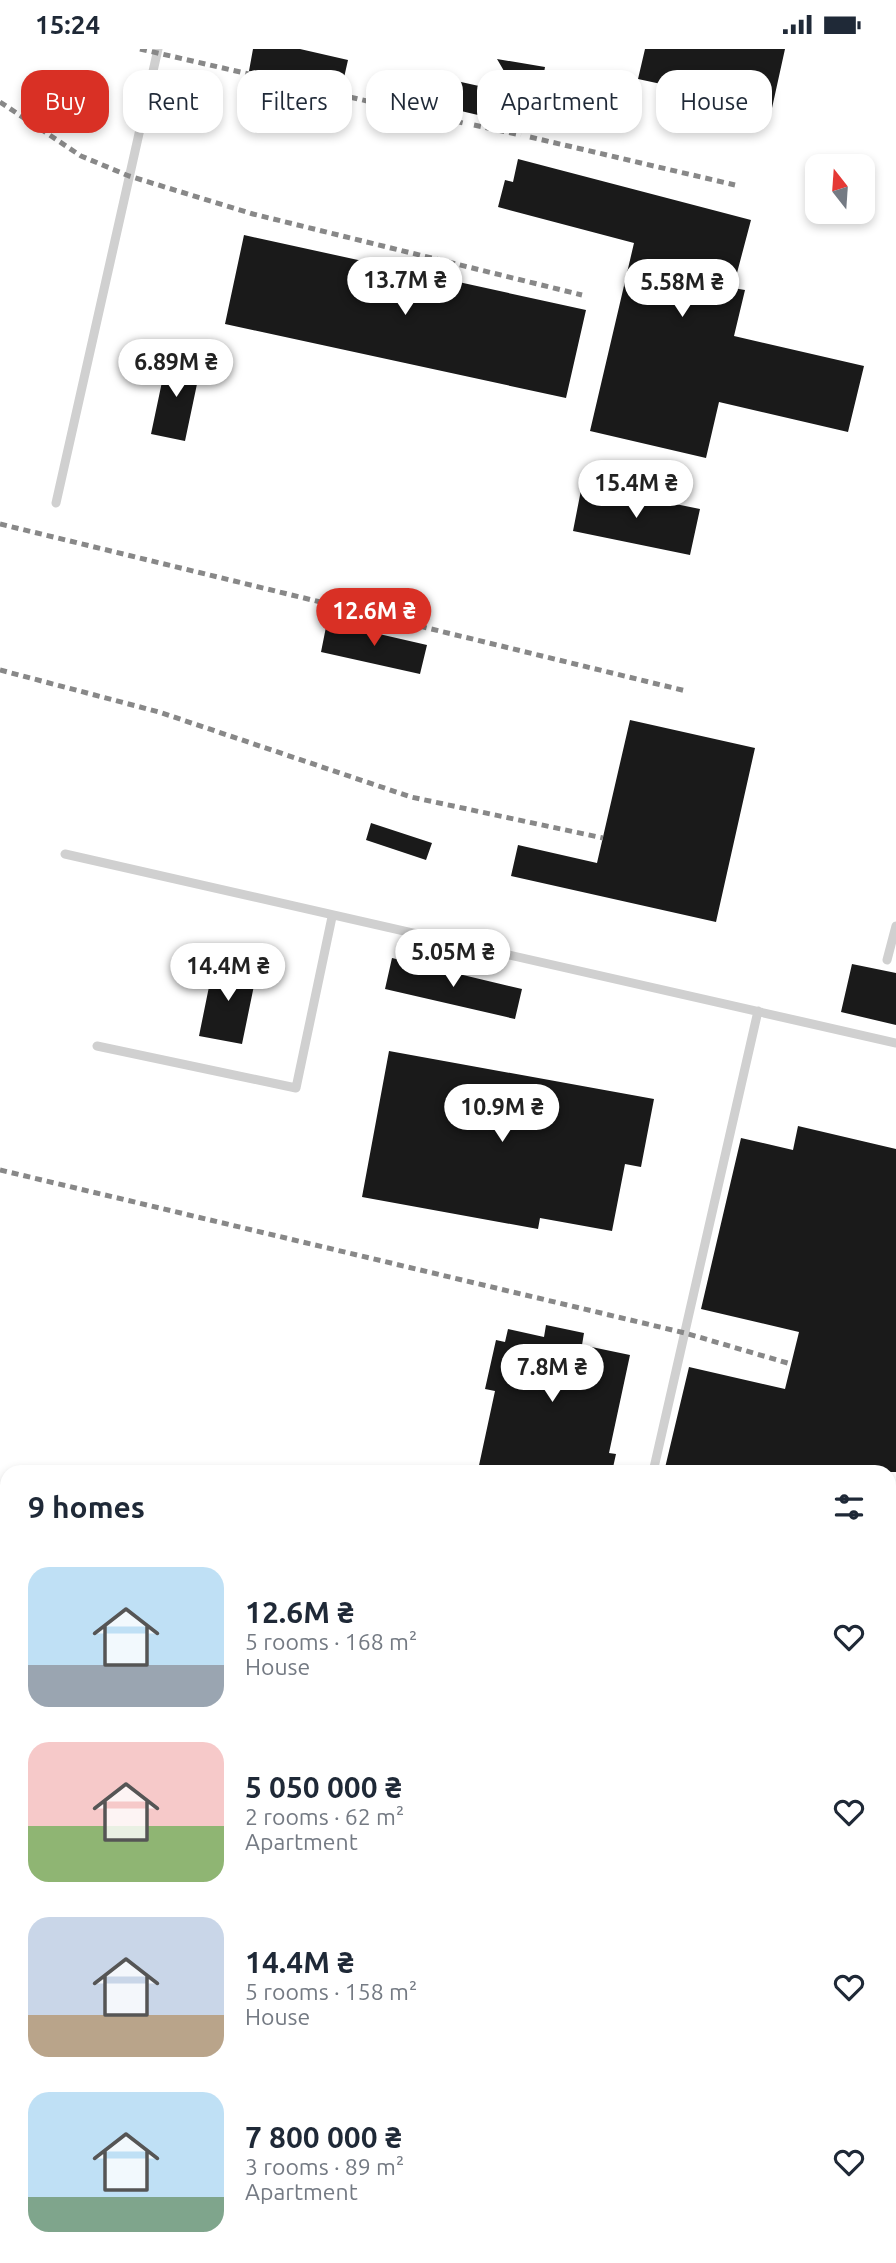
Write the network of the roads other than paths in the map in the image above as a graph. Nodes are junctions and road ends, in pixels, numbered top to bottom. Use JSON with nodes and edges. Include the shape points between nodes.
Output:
{"nodes":[{"id":1,"x":158,"y":49,"type":"edge"},
{"id":2,"x":56,"y":503,"type":"dead end"},
{"id":3,"x":65,"y":854,"type":"dead end"},
{"id":4,"x":332,"y":917,"type":"junction"},
{"id":5,"x":896,"y":926,"type":"edge"},
{"id":6,"x":887,"y":960,"type":"dead end"},
{"id":7,"x":758,"y":1011,"type":"junction"},
{"id":8,"x":896,"y":1043,"type":"edge"},
{"id":9,"x":97,"y":1046,"type":"dead end"},
{"id":10,"x":655,"y":1465,"type":"edge"}],
"edges":[{"from":1,"to":2,"type":"lane"},
{"from":3,"to":4,"type":"lane"},
{"from":4,"to":7,"type":"lane"},
{"from":4,"to":9,"type":"lane","via":[[296,1089]]},
{"from":5,"to":6,"type":"lane"},
{"from":7,"to":8,"type":"lane"},
{"from":7,"to":10,"type":"lane"}]}
